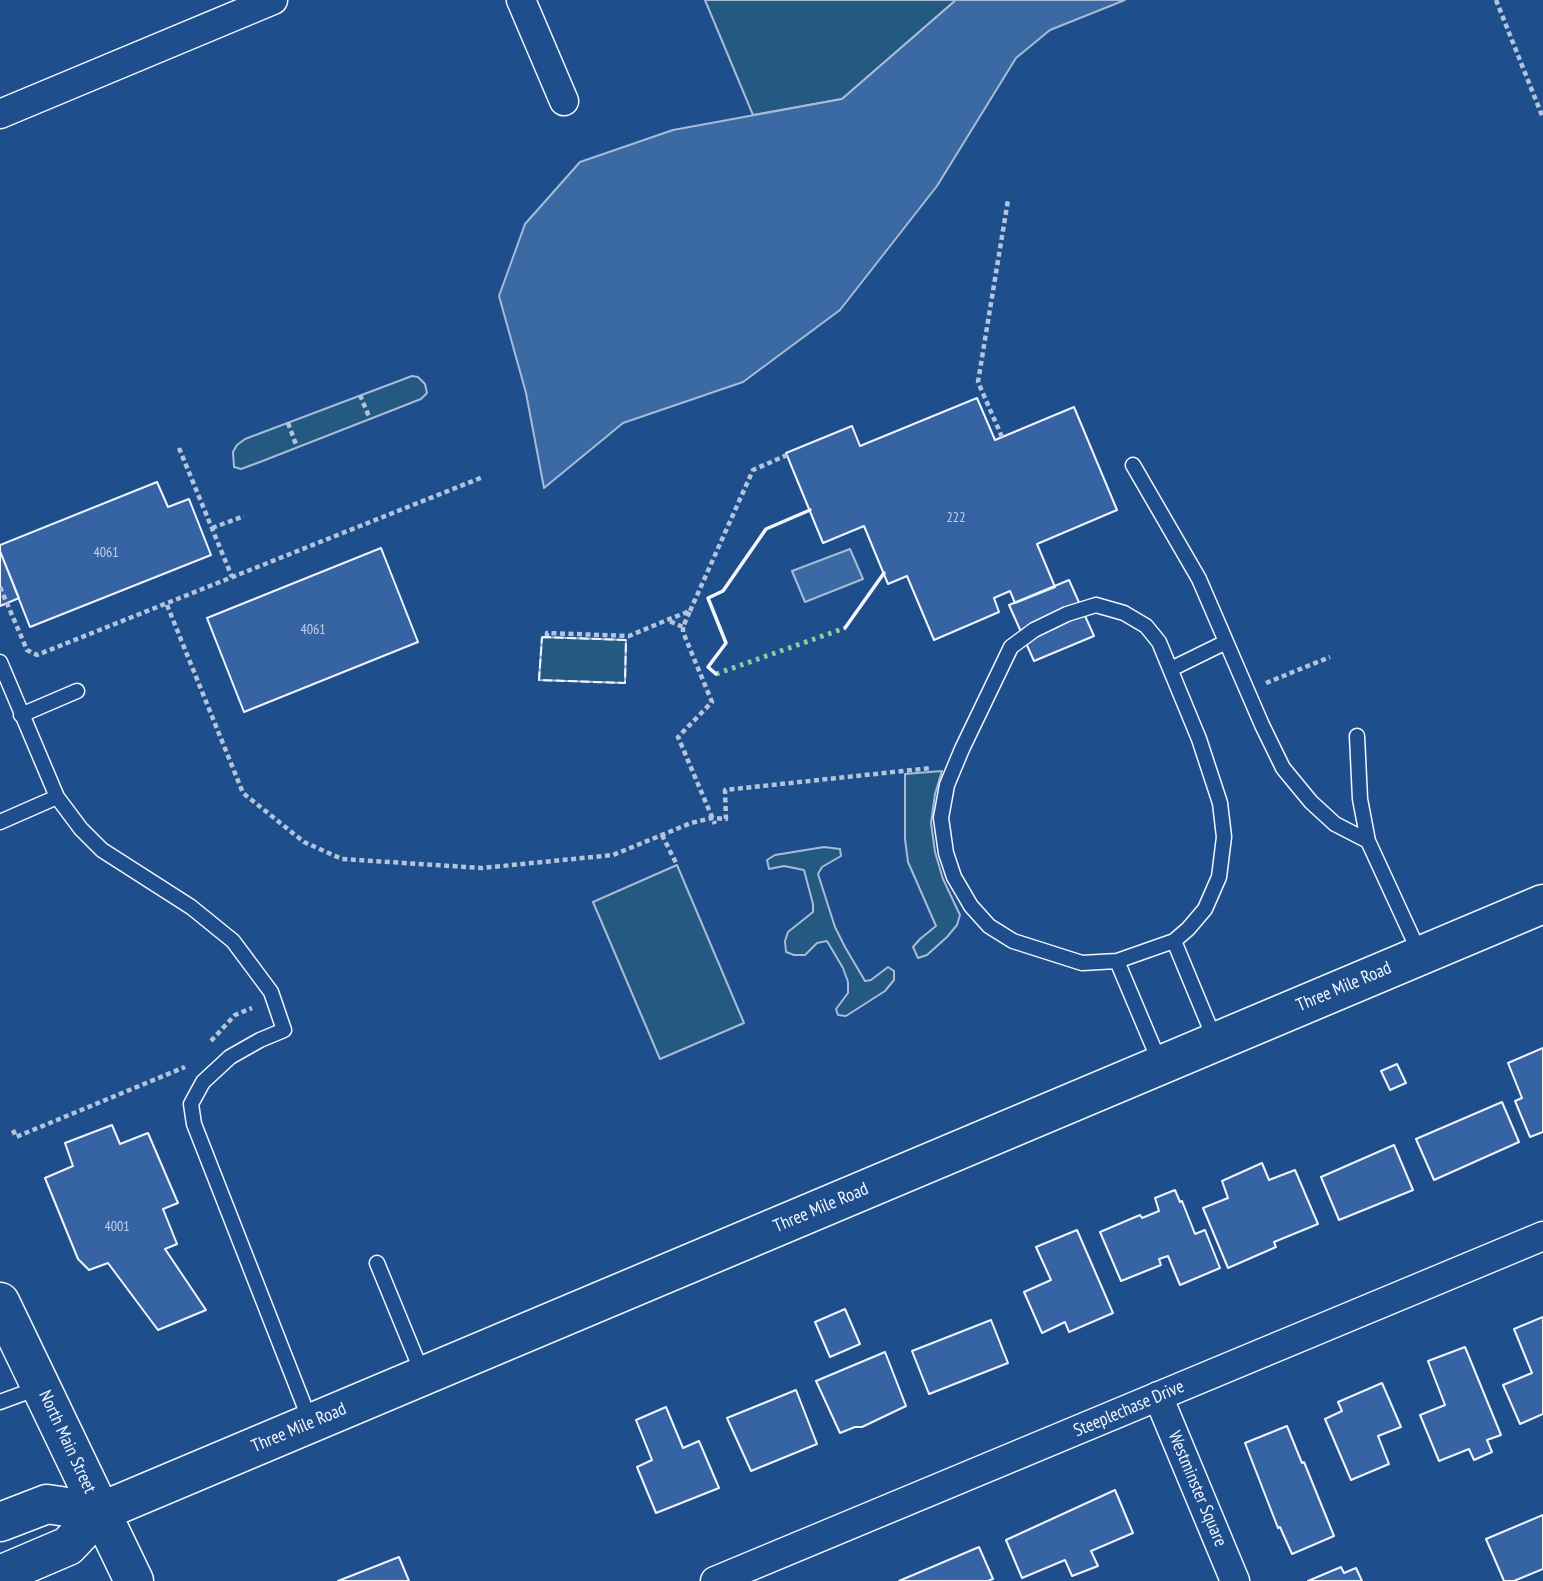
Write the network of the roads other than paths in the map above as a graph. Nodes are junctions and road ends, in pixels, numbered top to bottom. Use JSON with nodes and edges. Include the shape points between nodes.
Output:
{"nodes":[{"id":1,"x":273,"y":0,"type":"edge"},
{"id":2,"x":521,"y":0,"type":"edge"},
{"id":3,"x":564,"y":101,"type":"dead end"},
{"id":4,"x":0,"y":114,"type":"edge"},
{"id":5,"x":1133,"y":466,"type":"dead end"},
{"id":6,"x":1226,"y":642,"type":"junction"},
{"id":7,"x":0,"y":662,"type":"edge"},
{"id":8,"x":1171,"y":669,"type":"junction"},
{"id":9,"x":77,"y":691,"type":"dead end"},
{"id":10,"x":21,"y":715,"type":"junction"},
{"id":11,"x":1357,"y":736,"type":"dead end"},
{"id":12,"x":57,"y":797,"type":"junction"},
{"id":13,"x":0,"y":822,"type":"edge"},
{"id":14,"x":1368,"y":841,"type":"junction"},
{"id":15,"x":1543,"y":904,"type":"edge"},
{"id":16,"x":1174,"y":941,"type":"junction"},
{"id":17,"x":1420,"y":955,"type":"junction"},
{"id":18,"x":1117,"y":961,"type":"junction"},
{"id":19,"x":1216,"y":1041,"type":"junction"},
{"id":20,"x":1161,"y":1065,"type":"junction"},
{"id":21,"x":1543,"y":1236,"type":"edge"},
{"id":22,"x":377,"y":1263,"type":"dead end"},
{"id":23,"x":0,"y":1302,"type":"edge"},
{"id":24,"x":423,"y":1376,"type":"junction"},
{"id":25,"x":41,"y":1387,"type":"junction"},
{"id":26,"x":1158,"y":1396,"type":"junction"},
{"id":27,"x":0,"y":1402,"type":"edge"},
{"id":28,"x":311,"y":1423,"type":"junction"},
{"id":29,"x":100,"y":1512,"type":"junction"},
{"id":30,"x":0,"y":1522,"type":"edge"},
{"id":31,"x":0,"y":1574,"type":"edge"},
{"id":32,"x":134,"y":1581,"type":"edge"},
{"id":33,"x":715,"y":1581,"type":"edge"},
{"id":34,"x":1235,"y":1581,"type":"edge"}],
"edges":[{"from":1,"to":4,"type":"street"},
{"from":2,"to":3,"type":"street"},
{"from":5,"to":6,"type":"lane","via":[[1199,579]]},
{"from":6,"to":8,"type":"lane"},
{"from":6,"to":14,"type":"lane","via":[[1283,768],[1335,824]]},
{"from":7,"to":10,"type":"lane"},
{"from":8,"to":16,"type":"lane","via":[[1220,803],[1224,837],[1219,877],[1205,909]]},
{"from":8,"to":18,"type":"lane","via":[[1146,626],[1096,605],[1034,630],[1010,647],[947,785],[941,818],[946,853],[971,906],[989,926],[1013,941],[1082,963]]},
{"from":9,"to":10,"type":"lane"},
{"from":10,"to":12,"type":"lane"},
{"from":11,"to":14,"type":"lane","via":[[1360,799]]},
{"from":12,"to":13,"type":"lane"},
{"from":12,"to":28,"type":"lane","via":[[102,850],[233,940],[271,992],[284,1031],[230,1057],[203,1082],[191,1104],[194,1124]]},
{"from":14,"to":17,"type":"lane"},
{"from":15,"to":17,"type":"street","name":"Three Mile Road"},
{"from":16,"to":18,"type":"lane"},
{"from":16,"to":19,"type":"lane"},
{"from":17,"to":19,"type":"street","name":"Three Mile Road"},
{"from":18,"to":20,"type":"lane"},
{"from":19,"to":20,"type":"street","name":"Three Mile Road"},
{"from":20,"to":24,"type":"street","name":"Three Mile Road"},
{"from":21,"to":26,"type":"street","name":"Steeplechase Drive"},
{"from":22,"to":24,"type":"lane"},
{"from":23,"to":25,"type":"street","name":"North Main Street"},
{"from":24,"to":28,"type":"street","name":"Three Mile Road"},
{"from":25,"to":27,"type":"lane"},
{"from":25,"to":29,"type":"street","name":"North Main Street"},
{"from":26,"to":33,"type":"street","name":"Steeplechase Drive"},
{"from":26,"to":34,"type":"street","name":"Westminster Square"},
{"from":28,"to":29,"type":"street","name":"Three Mile Road"},
{"from":29,"to":30,"type":"street","via":[[47,1504]]},
{"from":29,"to":31,"type":"street","name":"Three Mile Road","via":[[68,1546]]},
{"from":29,"to":32,"type":"street","name":"North Main Street"}]}
